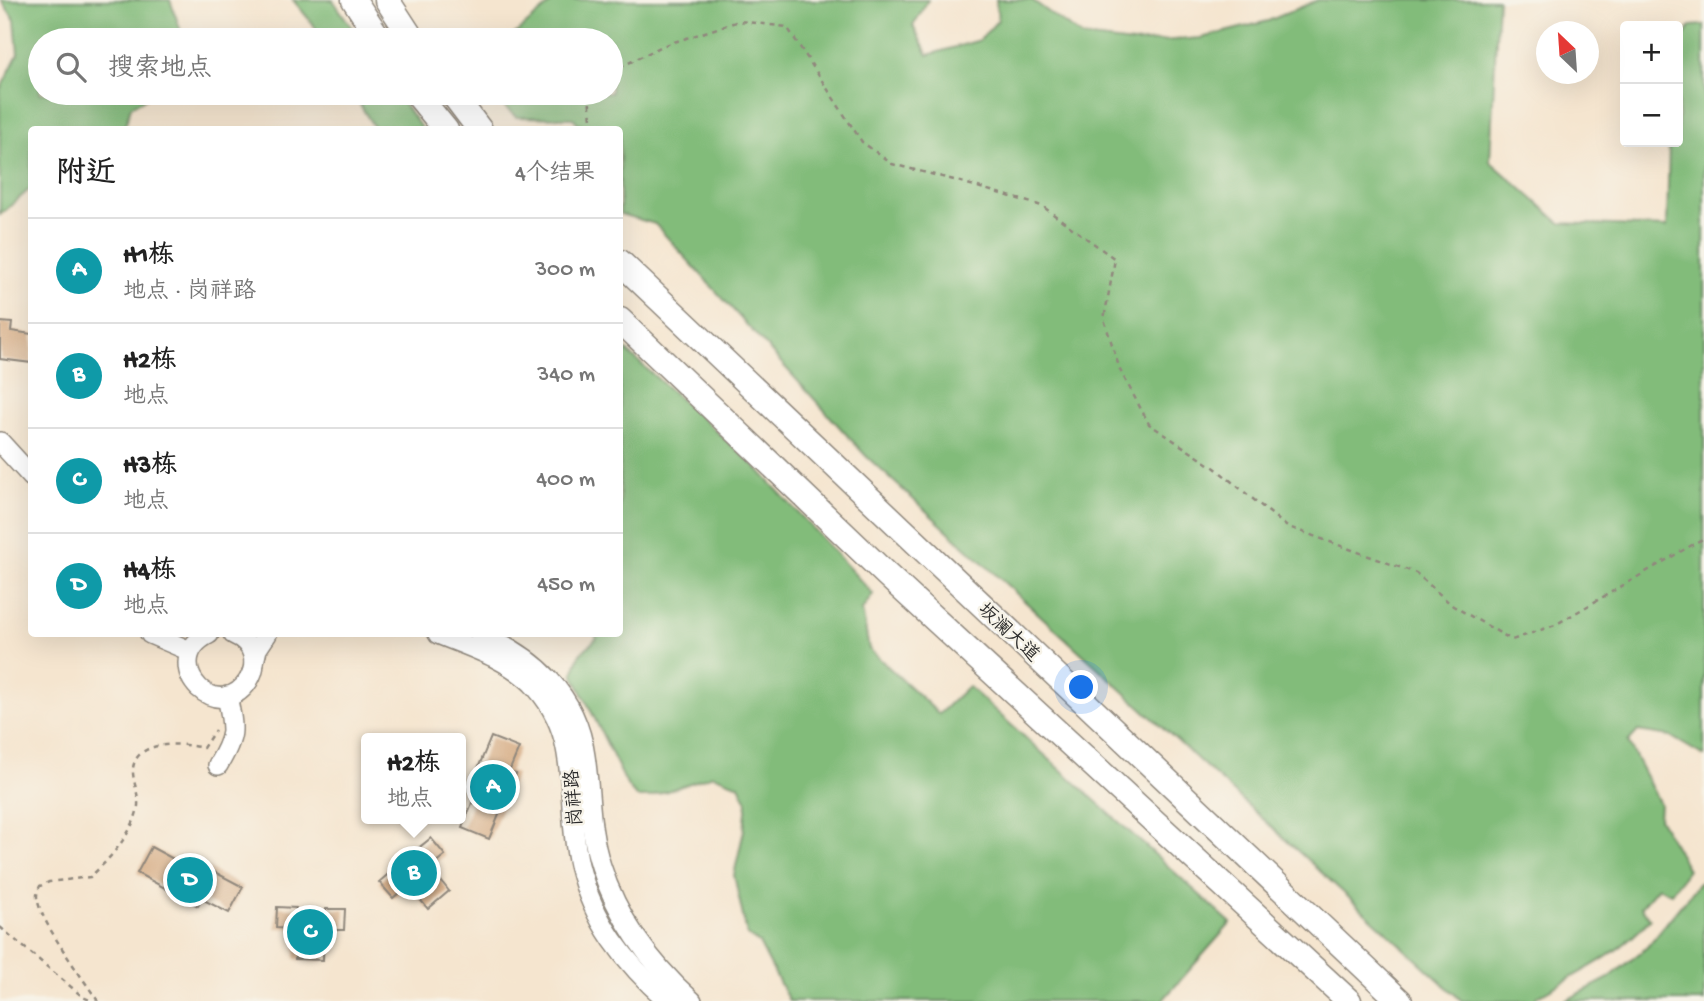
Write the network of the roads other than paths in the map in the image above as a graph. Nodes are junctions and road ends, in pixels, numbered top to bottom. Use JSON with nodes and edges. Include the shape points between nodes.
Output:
{"nodes":[{"id":1,"x":354,"y":0,"type":"edge"},
{"id":2,"x":387,"y":0,"type":"edge"},
{"id":3,"x":372,"y":28,"type":"edge"},
{"id":4,"x":405,"y":28,"type":"edge"},
{"id":5,"x":426,"y":105,"type":"edge"},
{"id":6,"x":461,"y":105,"type":"edge"},
{"id":7,"x":443,"y":126,"type":"edge"},
{"id":8,"x":477,"y":126,"type":"edge"},
{"id":9,"x":623,"y":265,"type":"edge"},
{"id":10,"x":623,"y":323,"type":"edge"},
{"id":11,"x":0,"y":442,"type":"edge"},
{"id":12,"x":28,"y":473,"type":"edge"},
{"id":13,"x":157,"y":637,"type":"edge"},
{"id":14,"x":204,"y":637,"type":"edge"},
{"id":15,"x":238,"y":637,"type":"edge"},
{"id":16,"x":265,"y":637,"type":"edge"},
{"id":17,"x":445,"y":637,"type":"edge"},
{"id":18,"x":488,"y":637,"type":"edge"},
{"id":19,"x":190,"y":651,"type":"junction"},
{"id":20,"x":254,"y":662,"type":"junction"},
{"id":21,"x":227,"y":696,"type":"junction"},
{"id":22,"x":218,"y":765,"type":"dead end"},
{"id":23,"x":668,"y":1001,"type":"edge"},
{"id":24,"x":692,"y":1001,"type":"edge"},
{"id":25,"x":1349,"y":1001,"type":"edge"},
{"id":26,"x":1400,"y":1001,"type":"edge"}],
"edges":[{"from":1,"to":3,"type":"main road"},
{"from":2,"to":4,"type":"main road"},
{"from":5,"to":7,"type":"main road"},
{"from":6,"to":8,"type":"main road"},
{"from":9,"to":26,"type":"main road","name":"坂澜大道"},
{"from":10,"to":25,"type":"main road","via":[[888,576]]},
{"from":11,"to":12,"type":"street"},
{"from":13,"to":19,"type":"street"},
{"from":14,"to":19,"type":"street"},
{"from":15,"to":20,"type":"street","via":[[247,643]]},
{"from":16,"to":20,"type":"street"},
{"from":17,"to":23,"type":"street","name":"岗祥路","via":[[506,663],[530,681],[549,704],[567,745],[576,842],[590,900],[619,951]]},
{"from":18,"to":24,"type":"street","name":"岗祥路","via":[[528,658],[567,702],[583,741],[590,820],[608,887],[642,947]]},
{"from":19,"to":21,"type":"street","via":[[189,674],[195,684],[204,692]]},
{"from":20,"to":21,"type":"street","via":[[247,684]]},
{"from":21,"to":22,"type":"street","via":[[231,744]]}]}
